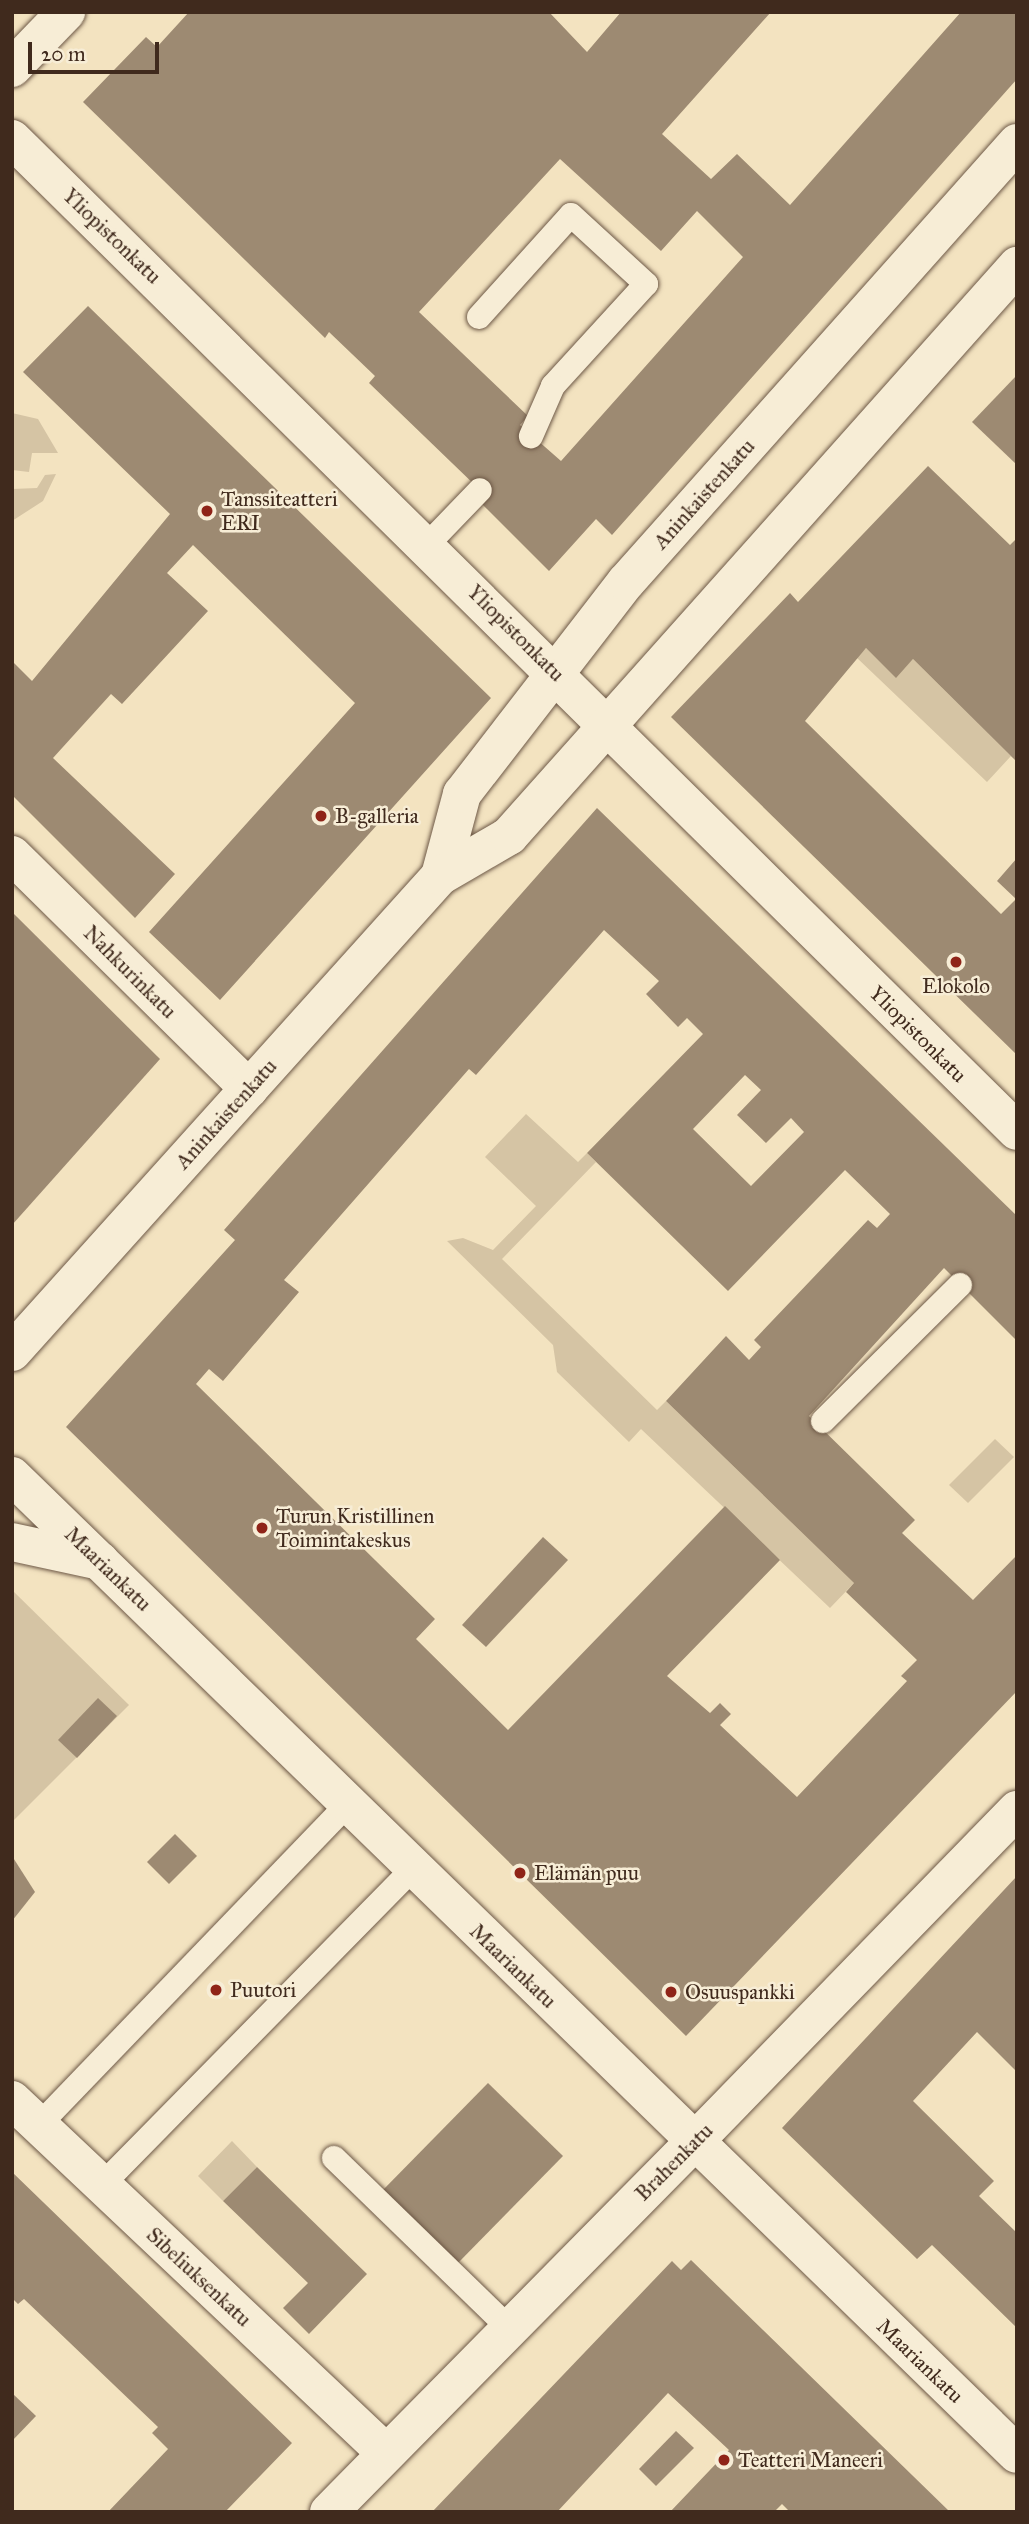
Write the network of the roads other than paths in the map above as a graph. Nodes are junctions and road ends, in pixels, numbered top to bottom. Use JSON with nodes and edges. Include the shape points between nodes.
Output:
{"nodes":[{"id":1,"x":66,"y":12,"type":"edge"},
{"id":2,"x":12,"y":68,"type":"edge"},
{"id":3,"x":12,"y":139,"type":"edge"},
{"id":4,"x":1017,"y":143,"type":"edge"},
{"id":5,"x":1017,"y":266,"type":"edge"},
{"id":6,"x":479,"y":317,"type":"dead end"},
{"id":7,"x":531,"y":436,"type":"dead end"},
{"id":8,"x":481,"y":490,"type":"dead end"},
{"id":9,"x":428,"y":545,"type":"junction"},
{"id":10,"x":555,"y":673,"type":"junction"},
{"id":11,"x":607,"y":726,"type":"junction"},
{"id":12,"x":12,"y":855,"type":"edge"},
{"id":13,"x":440,"y":876,"type":"junction"},
{"id":14,"x":249,"y":1089,"type":"junction"},
{"id":15,"x":1017,"y":1131,"type":"edge"},
{"id":16,"x":960,"y":1285,"type":"dead end"},
{"id":17,"x":12,"y":1352,"type":"edge"},
{"id":18,"x":823,"y":1421,"type":"dead end"},
{"id":19,"x":12,"y":1476,"type":"edge"},
{"id":20,"x":12,"y":1542,"type":"edge"},
{"id":21,"x":100,"y":1561,"type":"junction"},
{"id":22,"x":347,"y":1805,"type":"junction"},
{"id":23,"x":1017,"y":1810,"type":"edge"},
{"id":24,"x":413,"y":1868,"type":"junction"},
{"id":25,"x":26,"y":2113,"type":"edge"},
{"id":26,"x":693,"y":2143,"type":"junction"},
{"id":27,"x":334,"y":2158,"type":"dead end"},
{"id":28,"x":102,"y":2185,"type":"junction"},
{"id":29,"x":509,"y":2328,"type":"junction"},
{"id":30,"x":386,"y":2453,"type":"junction"},
{"id":31,"x":1017,"y":2454,"type":"edge"},
{"id":32,"x":329,"y":2512,"type":"edge"}],
"edges":[{"from":1,"to":2,"type":"street"},
{"from":3,"to":9,"type":"street","name":"Yliopistonkatu"},
{"from":4,"to":10,"type":"street","name":"Aninkaistenkatu","via":[[626,582]]},
{"from":5,"to":11,"type":"street","name":"Aninkaistenkatu"},
{"from":6,"to":7,"type":"lane","via":[[571,215],[646,284],[553,386]]},
{"from":8,"to":9,"type":"lane"},
{"from":9,"to":10,"type":"street","name":"Yliopistonkatu"},
{"from":10,"to":11,"type":"street","name":"Yliopistonkatu"},
{"from":10,"to":13,"type":"street","name":"Aninkaistenkatu","via":[[462,794]]},
{"from":11,"to":13,"type":"street","name":"Aninkaistenkatu","via":[[509,836]]},
{"from":11,"to":15,"type":"street","name":"Yliopistonkatu"},
{"from":12,"to":14,"type":"street","name":"Nahkurinkatu"},
{"from":13,"to":14,"type":"street","name":"Aninkaistenkatu"},
{"from":14,"to":17,"type":"street","name":"Aninkaistenkatu"},
{"from":16,"to":18,"type":"lane"},
{"from":19,"to":21,"type":"street","name":"Maariankatu"},
{"from":20,"to":21,"type":"street"},
{"from":21,"to":22,"type":"street","name":"Maariankatu"},
{"from":22,"to":24,"type":"street","name":"Maariankatu"},
{"from":22,"to":25,"type":"lane"},
{"from":23,"to":26,"type":"street","name":"Brahenkatu"},
{"from":24,"to":26,"type":"street","name":"Maariankatu"},
{"from":24,"to":28,"type":"lane"},
{"from":25,"to":28,"type":"street","name":"Sibeliuksenkatu"},
{"from":26,"to":29,"type":"street","name":"Brahenkatu"},
{"from":26,"to":31,"type":"street","name":"Maariankatu"},
{"from":27,"to":29,"type":"lane"},
{"from":28,"to":30,"type":"street","name":"Sibeliuksenkatu"},
{"from":29,"to":30,"type":"street","name":"Brahenkatu"},
{"from":30,"to":32,"type":"street","name":"Brahenkatu"}]}
